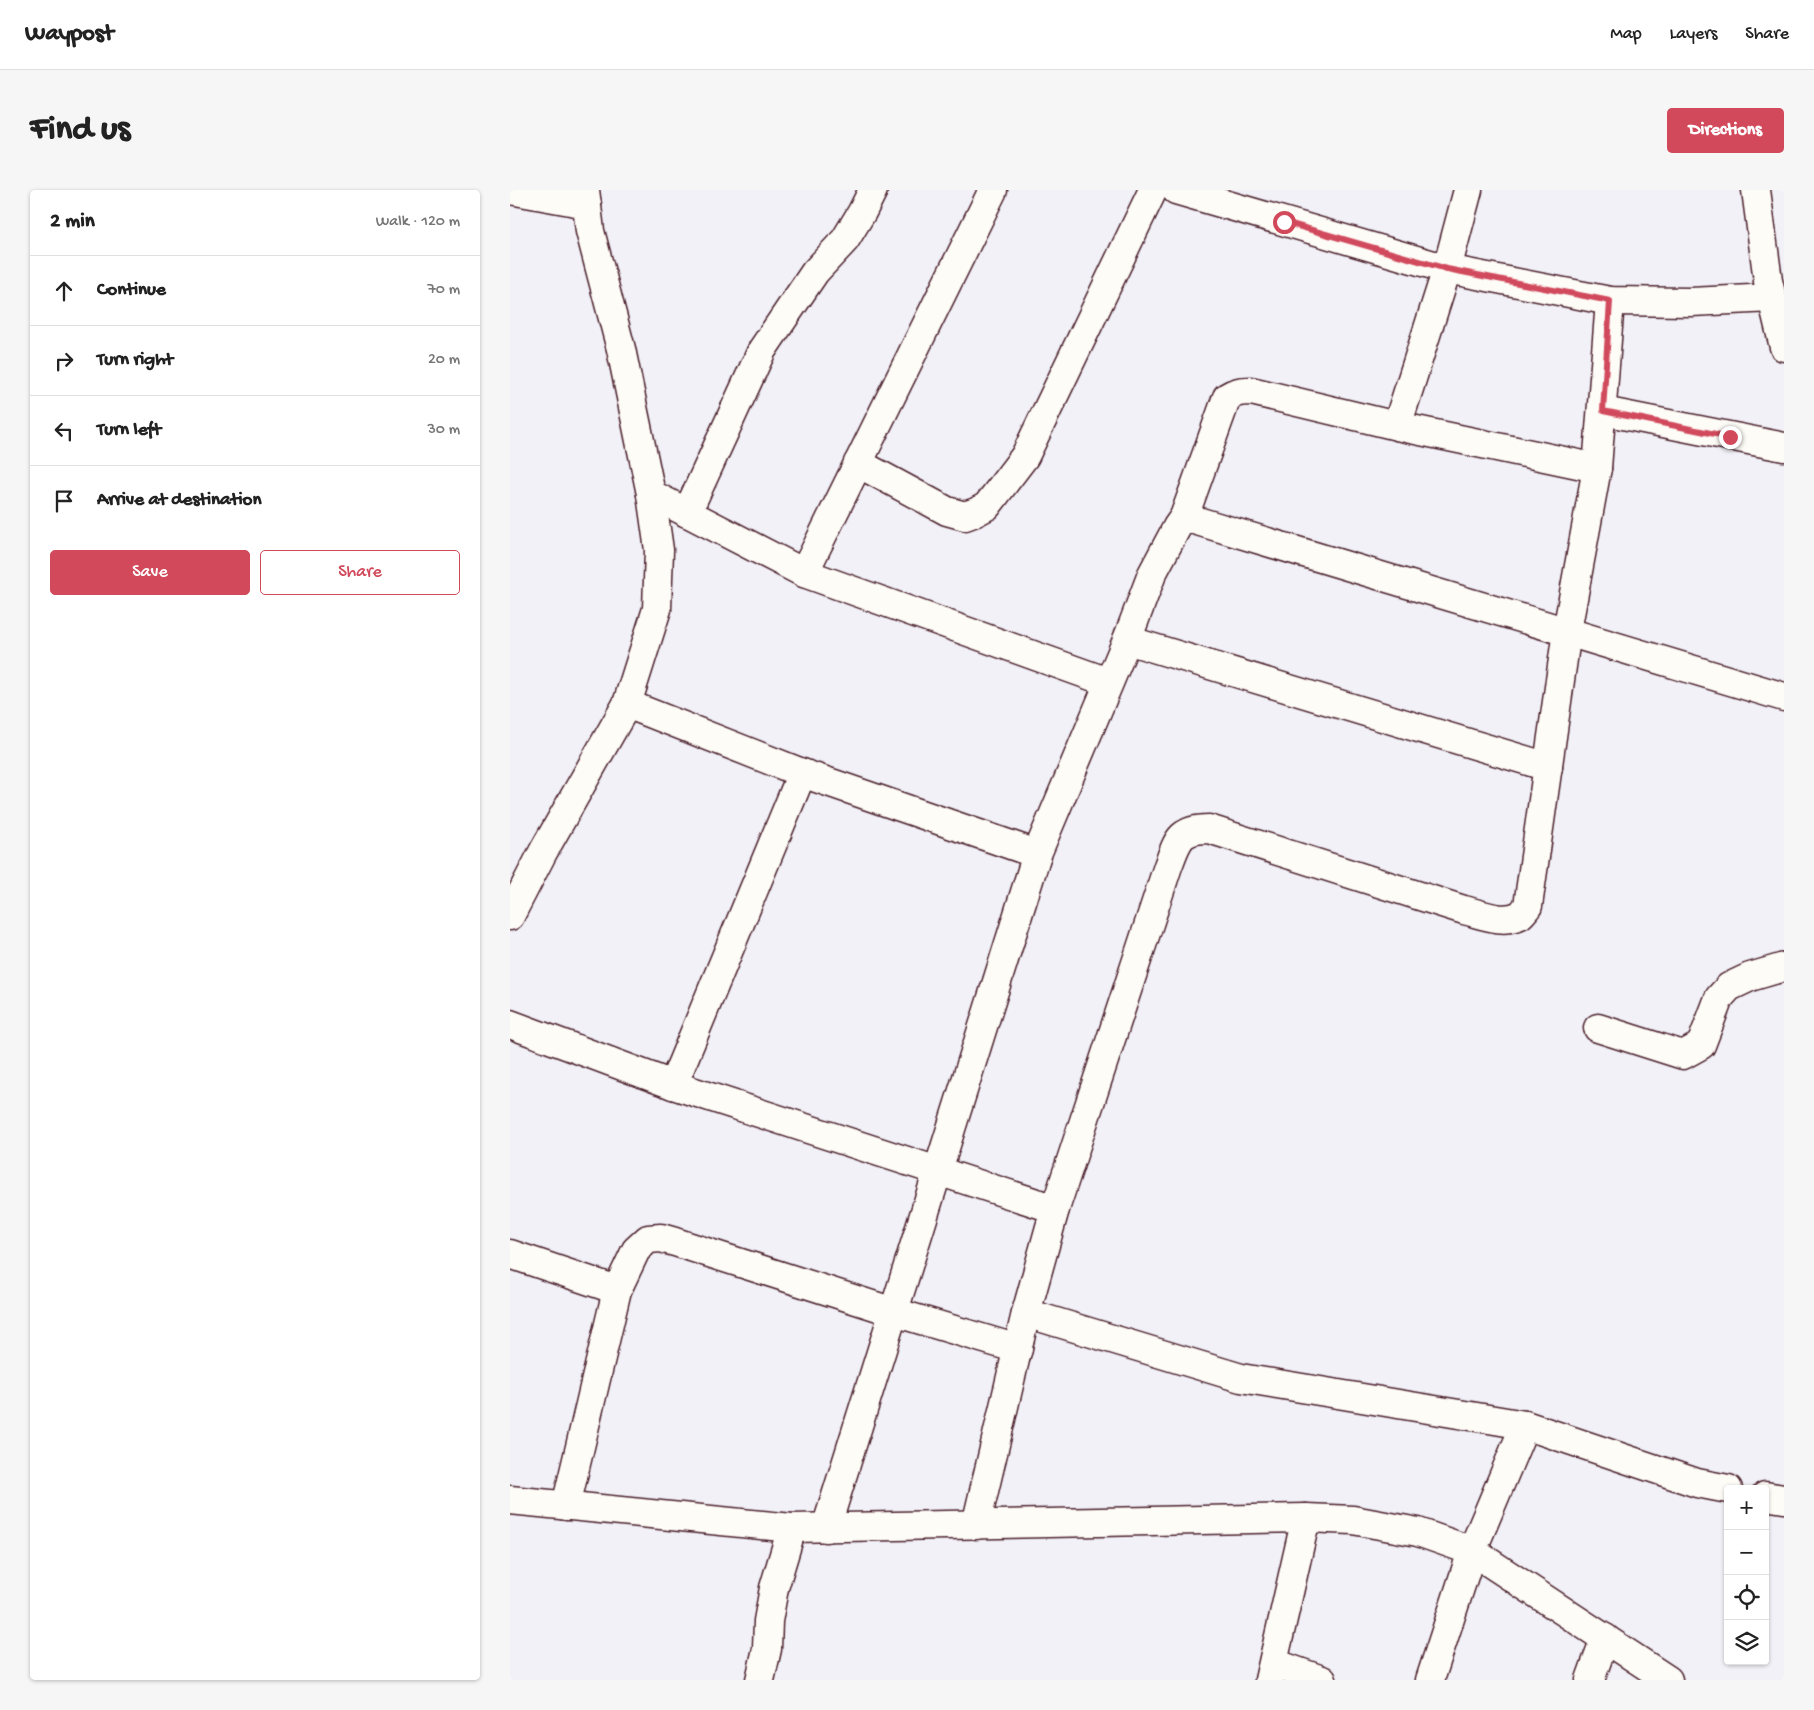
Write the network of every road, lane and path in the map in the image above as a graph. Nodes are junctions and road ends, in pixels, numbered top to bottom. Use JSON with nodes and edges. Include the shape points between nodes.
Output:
{"nodes":[{"id":1,"x":510,"y":190,"type":"edge"},
{"id":2,"x":873,"y":190,"type":"edge"},
{"id":3,"x":993,"y":190,"type":"edge"},
{"id":4,"x":1153,"y":190,"type":"edge"},
{"id":5,"x":1176,"y":190,"type":"edge"},
{"id":6,"x":1468,"y":190,"type":"edge"},
{"id":7,"x":1756,"y":190,"type":"edge"},
{"id":8,"x":586,"y":197,"type":"edge"},
{"id":9,"x":1447,"y":269,"type":"junction"},
{"id":10,"x":1775,"y":288,"type":"edge"},
{"id":11,"x":1610,"y":301,"type":"junction"},
{"id":12,"x":1784,"y":347,"type":"edge"},
{"id":13,"x":1603,"y":411,"type":"junction"},
{"id":14,"x":1397,"y":426,"type":"junction"},
{"id":15,"x":1784,"y":447,"type":"edge"},
{"id":16,"x":858,"y":463,"type":"junction"},
{"id":17,"x":1597,"y":468,"type":"junction"},
{"id":18,"x":651,"y":494,"type":"junction"},
{"id":19,"x":687,"y":513,"type":"junction"},
{"id":20,"x":1184,"y":517,"type":"junction"},
{"id":21,"x":804,"y":573,"type":"junction"},
{"id":22,"x":1567,"y":631,"type":"junction"},
{"id":23,"x":1127,"y":640,"type":"junction"},
{"id":24,"x":1108,"y":682,"type":"junction"},
{"id":25,"x":1784,"y":697,"type":"edge"},
{"id":26,"x":627,"y":704,"type":"junction"},
{"id":27,"x":1548,"y":767,"type":"junction"},
{"id":28,"x":802,"y":773,"type":"junction"},
{"id":29,"x":1037,"y":854,"type":"junction"},
{"id":30,"x":510,"y":916,"type":"edge"},
{"id":31,"x":1784,"y":967,"type":"edge"},
{"id":32,"x":510,"y":1024,"type":"edge"},
{"id":33,"x":1598,"y":1028,"type":"dead end"},
{"id":34,"x":673,"y":1085,"type":"junction"},
{"id":35,"x":938,"y":1170,"type":"junction"},
{"id":36,"x":1055,"y":1209,"type":"junction"},
{"id":37,"x":510,"y":1254,"type":"edge"},
{"id":38,"x":616,"y":1290,"type":"junction"},
{"id":39,"x":894,"y":1312,"type":"junction"},
{"id":40,"x":1026,"y":1313,"type":"junction"},
{"id":41,"x":1018,"y":1349,"type":"junction"},
{"id":42,"x":1525,"y":1425,"type":"junction"},
{"id":43,"x":1724,"y":1488,"type":"edge"},
{"id":44,"x":1769,"y":1497,"type":"edge"},
{"id":45,"x":1784,"y":1499,"type":"edge"},
{"id":46,"x":510,"y":1500,"type":"edge"},
{"id":47,"x":566,"y":1506,"type":"junction"},
{"id":48,"x":1306,"y":1518,"type":"junction"},
{"id":49,"x":976,"y":1525,"type":"junction"},
{"id":50,"x":792,"y":1528,"type":"junction"},
{"id":51,"x":826,"y":1528,"type":"junction"},
{"id":52,"x":1472,"y":1551,"type":"junction"},
{"id":53,"x":1605,"y":1638,"type":"junction"},
{"id":54,"x":1271,"y":1671,"type":"edge"},
{"id":55,"x":760,"y":1680,"type":"edge"},
{"id":56,"x":1322,"y":1680,"type":"edge"},
{"id":57,"x":1430,"y":1680,"type":"edge"},
{"id":58,"x":1590,"y":1680,"type":"edge"},
{"id":59,"x":1668,"y":1680,"type":"edge"}],
"edges":[{"from":1,"to":8,"type":"street"},
{"from":2,"to":19,"type":"street","via":[[845,240],[815,272],[762,350]]},
{"from":3,"to":16,"type":"street"},
{"from":4,"to":16,"type":"street","via":[[1026,456],[987,506],[965,516],[947,511]]},
{"from":5,"to":9,"type":"street"},
{"from":6,"to":9,"type":"street"},
{"from":7,"to":10,"type":"street"},
{"from":8,"to":18,"type":"street","via":[[590,231],[621,349]]},
{"from":9,"to":11,"type":"street"},
{"from":9,"to":14,"type":"street"},
{"from":10,"to":11,"type":"street","via":[[1691,302]]},
{"from":10,"to":12,"type":"street"},
{"from":11,"to":13,"type":"street"},
{"from":13,"to":15,"type":"street"},
{"from":13,"to":17,"type":"street"},
{"from":14,"to":17,"type":"street"},
{"from":14,"to":20,"type":"street","via":[[1251,391],[1234,392],[1227,398]]},
{"from":16,"to":21,"type":"street"},
{"from":17,"to":22,"type":"street"},
{"from":18,"to":19,"type":"street"},
{"from":18,"to":26,"type":"street","via":[[659,550],[657,609]]},
{"from":19,"to":21,"type":"street"},
{"from":20,"to":22,"type":"street"},
{"from":20,"to":23,"type":"street","via":[[1152,574]]},
{"from":21,"to":24,"type":"street"},
{"from":22,"to":25,"type":"street"},
{"from":22,"to":27,"type":"street"},
{"from":23,"to":24,"type":"street"},
{"from":23,"to":27,"type":"street"},
{"from":24,"to":29,"type":"street"},
{"from":26,"to":28,"type":"street"},
{"from":26,"to":30,"type":"street"},
{"from":27,"to":36,"type":"street","via":[[1528,906],[1520,914],[1508,918],[1464,910],[1209,829],[1185,832],[1168,866]]},
{"from":28,"to":29,"type":"street"},
{"from":28,"to":34,"type":"street"},
{"from":29,"to":35,"type":"street"},
{"from":31,"to":33,"type":"street","via":[[1729,987],[1719,998],[1701,1045],[1683,1055]]},
{"from":32,"to":34,"type":"street"},
{"from":34,"to":35,"type":"street"},
{"from":35,"to":36,"type":"street"},
{"from":35,"to":39,"type":"street"},
{"from":36,"to":40,"type":"street"},
{"from":37,"to":38,"type":"street"},
{"from":38,"to":39,"type":"street","via":[[636,1250],[648,1239],[661,1238]]},
{"from":38,"to":47,"type":"street"},
{"from":39,"to":41,"type":"street"},
{"from":39,"to":51,"type":"street"},
{"from":40,"to":41,"type":"street"},
{"from":40,"to":42,"type":"street","via":[[1241,1378]]},
{"from":41,"to":49,"type":"street"},
{"from":42,"to":43,"type":"street","via":[[1697,1483]]},
{"from":42,"to":52,"type":"street"},
{"from":44,"to":45,"type":"street"},
{"from":46,"to":47,"type":"street"},
{"from":47,"to":50,"type":"street"},
{"from":48,"to":49,"type":"street"},
{"from":48,"to":52,"type":"street","via":[[1354,1520],[1418,1532]]},
{"from":48,"to":54,"type":"street"},
{"from":49,"to":51,"type":"street"},
{"from":50,"to":51,"type":"street"},
{"from":50,"to":55,"type":"street","via":[[774,1588]]},
{"from":52,"to":53,"type":"street"},
{"from":52,"to":57,"type":"street"},
{"from":53,"to":58,"type":"street"},
{"from":53,"to":59,"type":"street"},
{"from":54,"to":56,"type":"street"}]}
